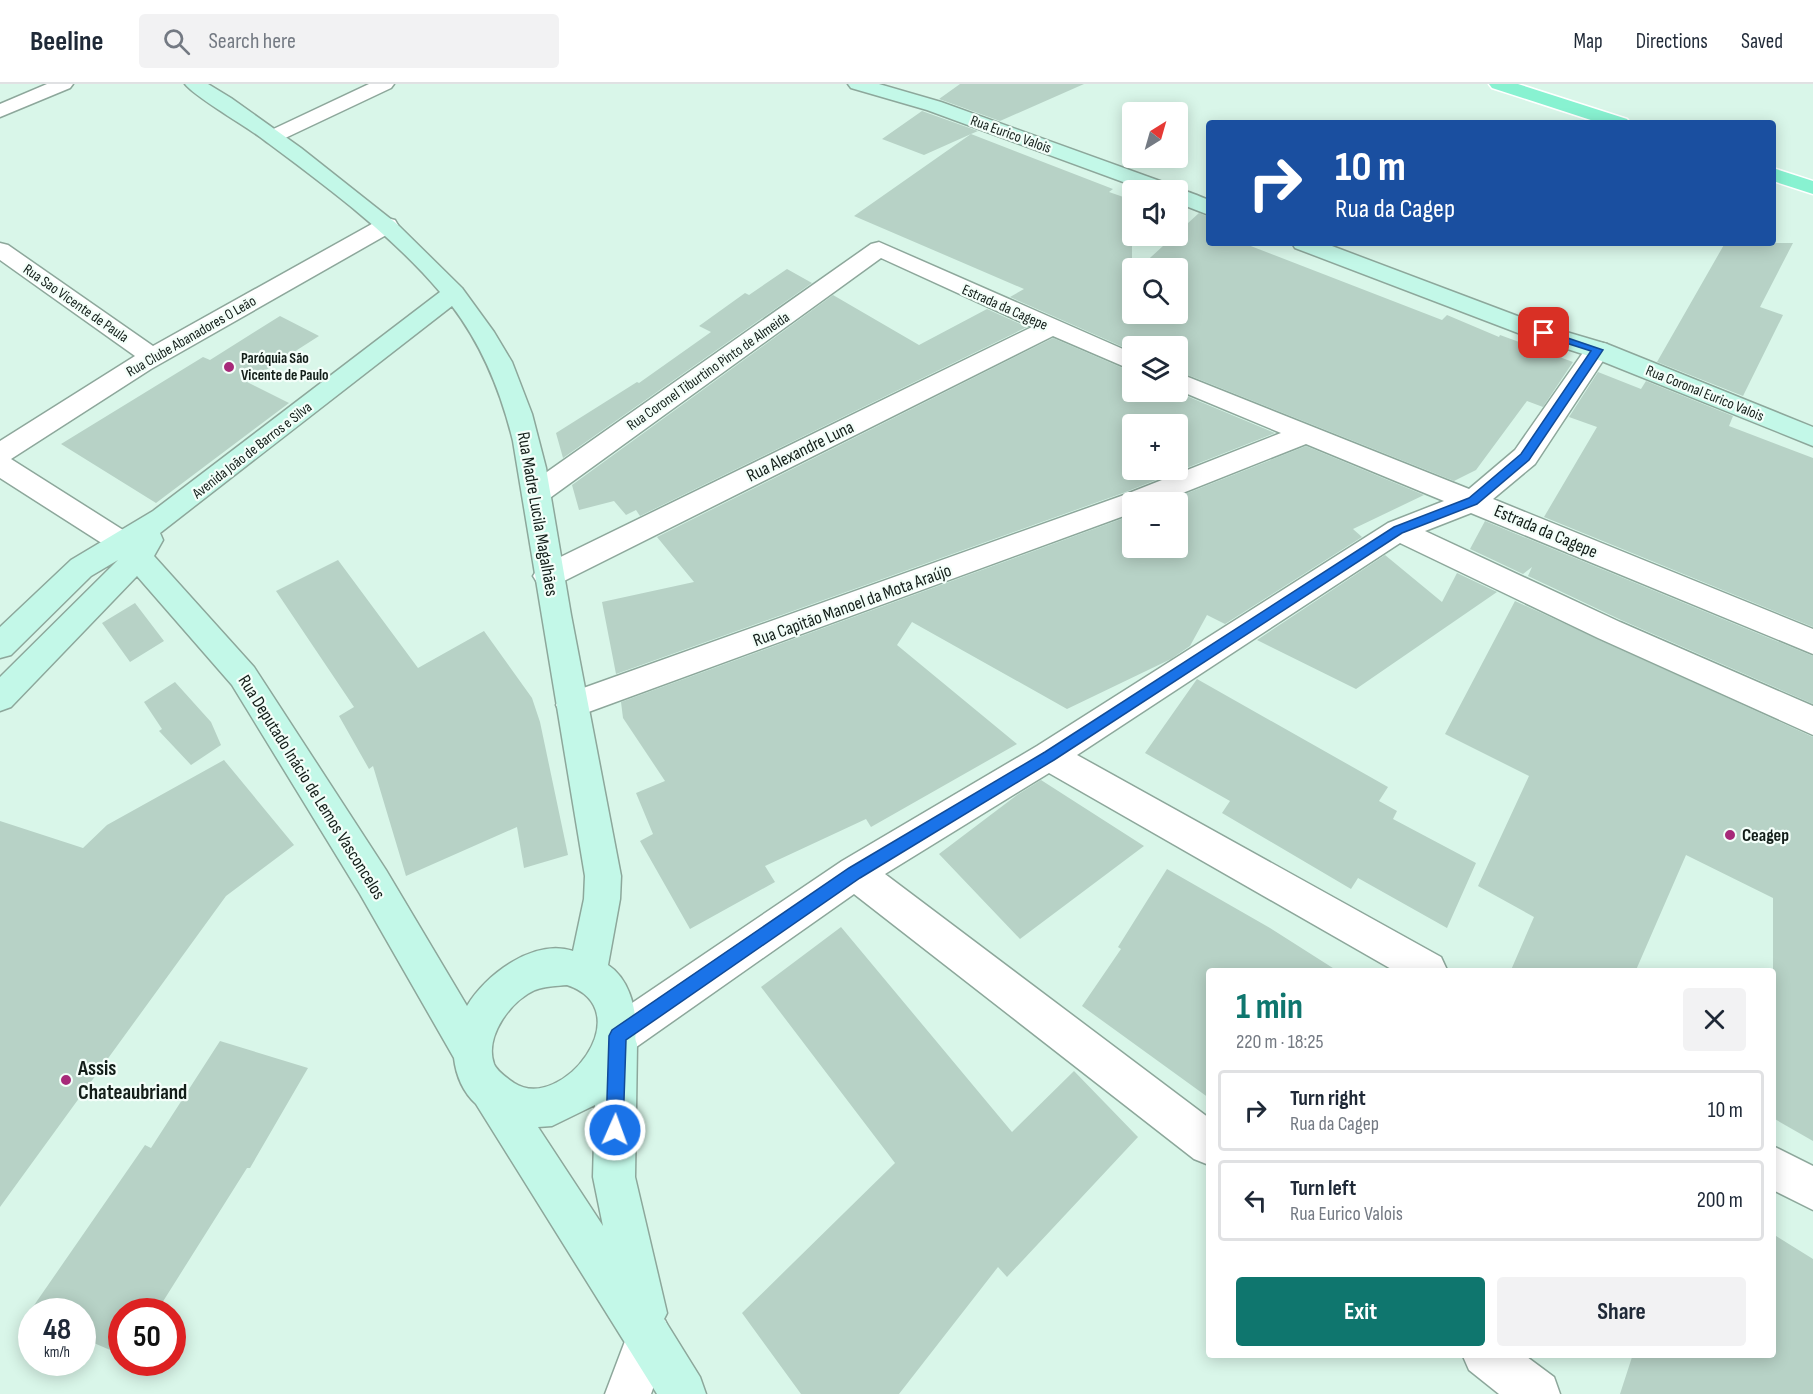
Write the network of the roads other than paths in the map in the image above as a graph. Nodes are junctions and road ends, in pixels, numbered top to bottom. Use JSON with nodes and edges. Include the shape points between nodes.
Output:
{"nodes":[{"id":1,"x":63,"y":84,"type":"edge"},
{"id":2,"x":195,"y":84,"type":"edge"},
{"id":3,"x":384,"y":84,"type":"edge"},
{"id":4,"x":858,"y":84,"type":"edge"},
{"id":5,"x":1499,"y":84,"type":"edge"},
{"id":6,"x":0,"y":111,"type":"edge"},
{"id":7,"x":1611,"y":120,"type":"edge"},
{"id":8,"x":274,"y":136,"type":"junction"},
{"id":9,"x":1776,"y":175,"type":"edge"},
{"id":10,"x":1136,"y":180,"type":"edge"},
{"id":11,"x":1813,"y":188,"type":"edge"},
{"id":12,"x":1188,"y":200,"type":"edge"},
{"id":13,"x":1206,"y":207,"type":"edge"},
{"id":14,"x":387,"y":225,"type":"junction"},
{"id":15,"x":1311,"y":246,"type":"edge"},
{"id":16,"x":879,"y":249,"type":"joint"},
{"id":17,"x":0,"y":250,"type":"edge"},
{"id":18,"x":454,"y":293,"type":"junction"},
{"id":19,"x":1051,"y":327,"type":"junction"},
{"id":20,"x":1598,"y":350,"type":"junction"},
{"id":21,"x":153,"y":357,"type":"junction"},
{"id":22,"x":1122,"y":358,"type":"edge"},
{"id":23,"x":1188,"y":385,"type":"edge"},
{"id":24,"x":1305,"y":434,"type":"junction"},
{"id":25,"x":1813,"y":436,"type":"edge"},
{"id":26,"x":0,"y":454,"type":"edge"},
{"id":27,"x":0,"y":465,"type":"edge"},
{"id":28,"x":1160,"y":492,"type":"edge"},
{"id":29,"x":537,"y":493,"type":"junction"},
{"id":30,"x":1473,"y":501,"type":"junction"},
{"id":31,"x":1122,"y":507,"type":"edge"},
{"id":32,"x":1398,"y":530,"type":"junction"},
{"id":33,"x":130,"y":550,"type":"junction"},
{"id":34,"x":548,"y":576,"type":"junction"},
{"id":35,"x":1813,"y":642,"type":"edge"},
{"id":36,"x":0,"y":646,"type":"edge"},
{"id":37,"x":0,"y":698,"type":"edge"},
{"id":38,"x":572,"y":705,"type":"junction"},
{"id":39,"x":1813,"y":721,"type":"edge"},
{"id":40,"x":1049,"y":756,"type":"junction"},
{"id":41,"x":855,"y":873,"type":"junction"},
{"id":42,"x":1424,"y":968,"type":"edge"},
{"id":43,"x":587,"y":974,"type":"junction"},
{"id":44,"x":618,"y":1036,"type":"junction"},
{"id":45,"x":473,"y":1054,"type":"junction"},
{"id":46,"x":493,"y":1095,"type":"junction"},
{"id":47,"x":1206,"y":1142,"type":"edge"},
{"id":48,"x":1776,"y":1169,"type":"edge"},
{"id":49,"x":1813,"y":1189,"type":"edge"},
{"id":50,"x":649,"y":1336,"type":"junction"},
{"id":51,"x":1490,"y":1358,"type":"edge"},
{"id":52,"x":628,"y":1394,"type":"edge"},
{"id":53,"x":683,"y":1394,"type":"edge"},
{"id":54,"x":1537,"y":1394,"type":"edge"}],
"edges":[{"from":1,"to":6,"type":"street"},
{"from":2,"to":8,"type":"main road","name":"Rua Madre Lucila Magalhães"},
{"from":3,"to":8,"type":"street"},
{"from":4,"to":10,"type":"main road","name":"Rua Eurico Valois","via":[[934,105]]},
{"from":5,"to":7,"type":"main road"},
{"from":8,"to":14,"type":"main road","name":"Rua Madre Lucila Magalhães"},
{"from":9,"to":11,"type":"main road"},
{"from":12,"to":13,"type":"main road"},
{"from":14,"to":18,"type":"main road","name":"Rua Madre Lucila Magalhães"},
{"from":14,"to":21,"type":"street","name":"Rua Clube Abanadores O Leão"},
{"from":15,"to":20,"type":"main road","via":[[1527,328]]},
{"from":16,"to":19,"type":"street","name":"Estrada da Cagepe"},
{"from":16,"to":29,"type":"street","name":"Rua Coronel Tiburtino Pinto de Almeida"},
{"from":17,"to":21,"type":"street","name":"Rua Sao Vicente de Paula"},
{"from":18,"to":29,"type":"main road","name":"Rua Madre Lucila Magalhães","via":[[499,362],[519,407]]},
{"from":18,"to":33,"type":"main road","name":"Avenida João de Barros e Silva","via":[[163,518]]},
{"from":19,"to":22,"type":"street","name":"Estrada da Cagepe"},
{"from":19,"to":34,"type":"street","name":"Rua Alexandre Luna"},
{"from":20,"to":25,"type":"main road","name":"Rua Coronal Eurico Valois"},
{"from":20,"to":30,"type":"street","via":[[1525,457]]},
{"from":21,"to":26,"type":"street","name":"Rua Clube Abanadores O Leão","via":[[48,420]]},
{"from":23,"to":24,"type":"street","name":"Estrada da Cagepe"},
{"from":24,"to":28,"type":"street","name":"Rua Capitão Manoel da Mota Araújo"},
{"from":24,"to":30,"type":"street","name":"Estrada da Cagepe"},
{"from":27,"to":33,"type":"street"},
{"from":29,"to":34,"type":"main road","name":"Rua Madre Lucila Magalhães"},
{"from":30,"to":32,"type":"street"},
{"from":30,"to":35,"type":"street","name":"Estrada da Cagepe"},
{"from":31,"to":38,"type":"street","name":"Rua Capitão Manoel da Mota Araújo"},
{"from":32,"to":39,"type":"street"},
{"from":32,"to":40,"type":"street"},
{"from":33,"to":36,"type":"main road","name":"Avenida João de Barros e Silva","via":[[81,568]]},
{"from":33,"to":37,"type":"main road","name":"Avenida João de Barros e Silva"},
{"from":33,"to":45,"type":"main road","name":"Rua Deputado Inácio de Lemos Vasconcelos","via":[[243,676],[373,882]]},
{"from":34,"to":38,"type":"main road","name":"Rua Madre Lucila Magalhães"},
{"from":38,"to":43,"type":"main road","name":"Rua Madre Lucila Magalhães","via":[[603,876]]},
{"from":40,"to":41,"type":"street"},
{"from":40,"to":42,"type":"street"},
{"from":41,"to":44,"type":"street"},
{"from":41,"to":47,"type":"street"},
{"from":43,"to":44,"type":"main road","via":[[602,984],[612,999]]},
{"from":43,"to":45,"type":"main road","via":[[567,968],[545,969],[522,976],[502,990],[486,1009],[476,1031]]},
{"from":44,"to":46,"type":"main road","via":[[608,1061],[591,1084],[567,1100],[541,1109],[514,1107]]},
{"from":44,"to":50,"type":"main road","via":[[614,1177]]},
{"from":45,"to":46,"type":"main road","via":[[479,1077]]},
{"from":46,"to":50,"type":"main road"},
{"from":48,"to":49,"type":"street"},
{"from":50,"to":52,"type":"street"},
{"from":50,"to":53,"type":"main road"},
{"from":51,"to":54,"type":"street"}]}
